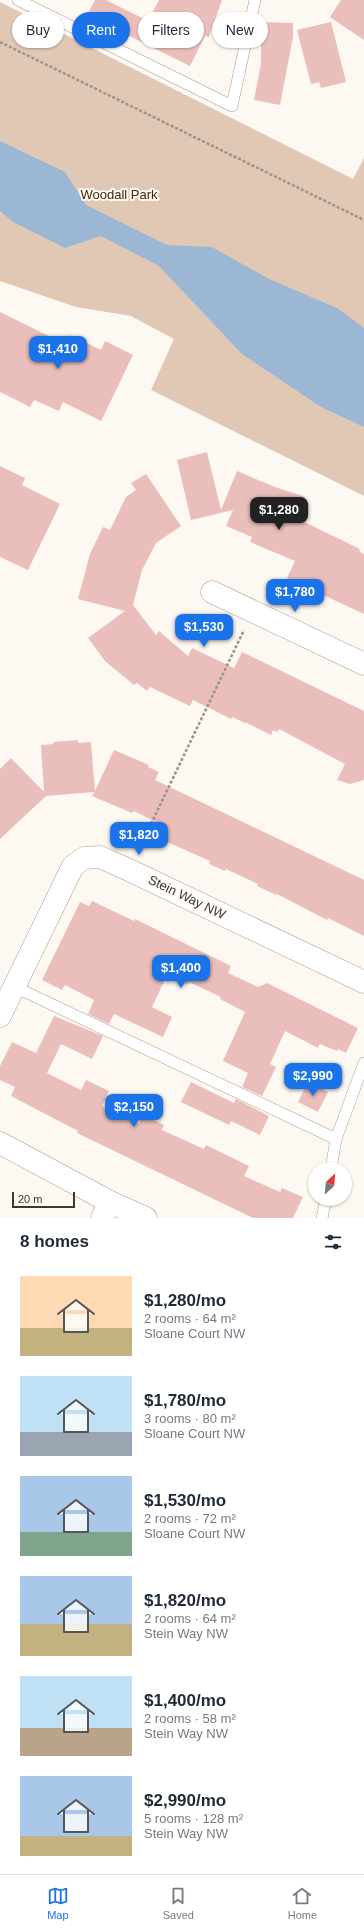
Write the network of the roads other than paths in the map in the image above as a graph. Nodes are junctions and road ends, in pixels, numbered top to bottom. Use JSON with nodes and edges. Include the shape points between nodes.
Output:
{"nodes":[{"id":1,"x":18,"y":0,"type":"edge"},
{"id":2,"x":255,"y":0,"type":"edge"},
{"id":3,"x":212,"y":592,"type":"dead end"},
{"id":4,"x":364,"y":664,"type":"edge"},
{"id":5,"x":364,"y":982,"type":"edge"},
{"id":6,"x":15,"y":987,"type":"junction"},
{"id":7,"x":0,"y":1016,"type":"edge"},
{"id":8,"x":364,"y":1063,"type":"edge"},
{"id":9,"x":336,"y":1139,"type":"junction"},
{"id":10,"x":0,"y":1143,"type":"edge"},
{"id":11,"x":331,"y":1162,"type":"edge"},
{"id":12,"x":325,"y":1206,"type":"edge"},
{"id":13,"x":106,"y":1210,"type":"edge"},
{"id":14,"x":146,"y":1218,"type":"edge"},
{"id":15,"x":322,"y":1218,"type":"edge"}],
"edges":[{"from":1,"to":2,"type":"lane","via":[[232,106]]},
{"from":3,"to":4,"type":"street"},
{"from":5,"to":6,"type":"street","name":"Stein Way NW","via":[[100,857],[84,858],[74,866]]},
{"from":6,"to":7,"type":"street","name":"Stein Way NW"},
{"from":6,"to":9,"type":"lane"},
{"from":8,"to":9,"type":"lane"},
{"from":9,"to":11,"type":"lane"},
{"from":10,"to":13,"type":"street"},
{"from":12,"to":15,"type":"lane"},
{"from":13,"to":14,"type":"street"}]}
